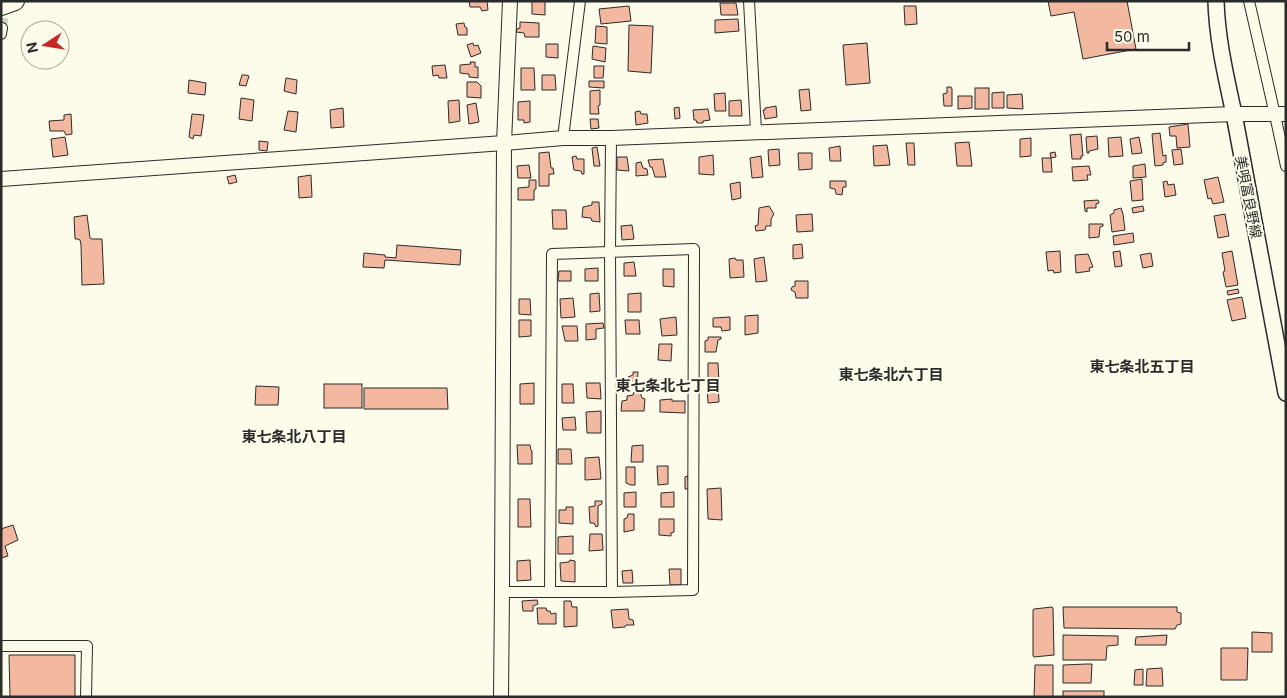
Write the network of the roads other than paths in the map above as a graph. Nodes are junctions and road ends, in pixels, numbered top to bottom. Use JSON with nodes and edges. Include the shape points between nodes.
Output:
{"nodes":[{"id":1,"x":15,"y":1,"type":"edge"},
{"id":2,"x":510,"y":1,"type":"edge"},
{"id":3,"x":580,"y":1,"type":"edge"},
{"id":4,"x":749,"y":1,"type":"edge"},
{"id":5,"x":1216,"y":1,"type":"edge"},
{"id":6,"x":1250,"y":1,"type":"edge"},
{"id":7,"x":1,"y":6,"type":"edge"},
{"id":8,"x":1234,"y":114,"type":"junction"},
{"id":9,"x":1281,"y":114,"type":"edge"},
{"id":10,"x":756,"y":132,"type":"junction"},
{"id":11,"x":563,"y":138,"type":"junction"},
{"id":12,"x":611,"y":138,"type":"junction"},
{"id":13,"x":504,"y":144,"type":"junction"},
{"id":14,"x":1286,"y":166,"type":"edge"},
{"id":15,"x":1,"y":179,"type":"edge"},
{"id":16,"x":610,"y":252,"type":"junction"},
{"id":17,"x":1286,"y":393,"type":"edge"},
{"id":18,"x":502,"y":592,"type":"junction"},
{"id":19,"x":550,"y":592,"type":"junction"},
{"id":20,"x":612,"y":592,"type":"junction"},
{"id":21,"x":1,"y":646,"type":"edge"},
{"id":22,"x":86,"y":697,"type":"edge"},
{"id":23,"x":501,"y":697,"type":"edge"}],
"edges":[{"from":1,"to":7,"type":"highway"},
{"from":2,"to":13,"type":"street"},
{"from":3,"to":11,"type":"street"},
{"from":4,"to":10,"type":"street"},
{"from":5,"to":8,"type":"main road","name":"美唄富良野線","via":[[1226,80]]},
{"from":6,"to":9,"type":"street"},
{"from":8,"to":9,"type":"street"},
{"from":8,"to":10,"type":"street"},
{"from":8,"to":17,"type":"main road","name":"美唄富良野線"},
{"from":9,"to":14,"type":"street"},
{"from":10,"to":12,"type":"street"},
{"from":11,"to":12,"type":"street"},
{"from":11,"to":13,"type":"street"},
{"from":12,"to":16,"type":"street"},
{"from":13,"to":15,"type":"street"},
{"from":13,"to":18,"type":"street"},
{"from":16,"to":19,"type":"street","via":[[552,254]]},
{"from":16,"to":20,"type":"street"},
{"from":16,"to":20,"type":"street","via":[[694,249],[693,590]]},
{"from":18,"to":19,"type":"street"},
{"from":18,"to":23,"type":"street"},
{"from":19,"to":20,"type":"street"},
{"from":21,"to":22,"type":"street","via":[[87,646]]}]}
